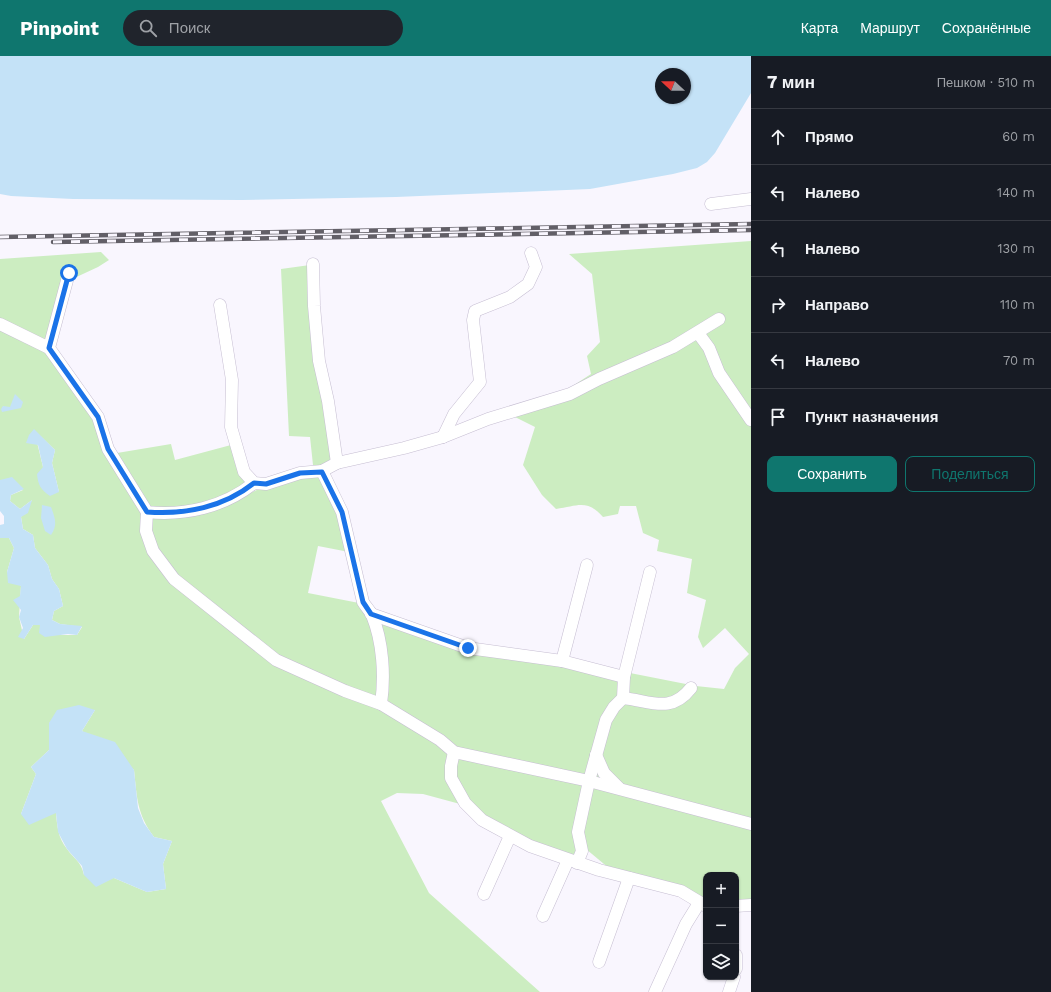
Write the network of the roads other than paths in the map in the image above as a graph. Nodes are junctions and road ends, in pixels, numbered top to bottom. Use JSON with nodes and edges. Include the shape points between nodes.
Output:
{"nodes":[{"id":1,"x":751,"y":199,"type":"edge"},
{"id":2,"x":711,"y":204,"type":"dead end"},
{"id":3,"x":531,"y":253,"type":"dead end"},
{"id":4,"x":313,"y":264,"type":"dead end"},
{"id":5,"x":69,"y":273,"type":"dead end"},
{"id":6,"x":220,"y":305,"type":"dead end"},
{"id":7,"x":719,"y":319,"type":"dead end"},
{"id":8,"x":0,"y":324,"type":"edge"},
{"id":9,"x":698,"y":333,"type":"junction"},
{"id":10,"x":49,"y":348,"type":"junction"},
{"id":11,"x":751,"y":420,"type":"edge"},
{"id":12,"x":443,"y":436,"type":"junction"},
{"id":13,"x":337,"y":463,"type":"junction"},
{"id":14,"x":322,"y":472,"type":"junction"},
{"id":15,"x":254,"y":483,"type":"junction"},
{"id":16,"x":147,"y":512,"type":"junction"},
{"id":17,"x":588,"y":565,"type":"dead end"},
{"id":18,"x":650,"y":572,"type":"dead end"},
{"id":19,"x":371,"y":614,"type":"junction"},
{"id":20,"x":562,"y":661,"type":"junction"},
{"id":21,"x":624,"y":677,"type":"junction"},
{"id":22,"x":691,"y":688,"type":"dead end"},
{"id":23,"x":623,"y":698,"type":"junction"},
{"id":24,"x":381,"y":704,"type":"junction"},
{"id":25,"x":454,"y":752,"type":"junction"},
{"id":26,"x":596,"y":754,"type":"junction"},
{"id":27,"x":589,"y":781,"type":"junction"},
{"id":28,"x":619,"y":789,"type":"junction"},
{"id":29,"x":751,"y":824,"type":"edge"},
{"id":30,"x":510,"y":836,"type":"junction"},
{"id":31,"x":582,"y":851,"type":"junction"},
{"id":32,"x":573,"y":861,"type":"junction"},
{"id":33,"x":599,"y":870,"type":"junction"},
{"id":34,"x":629,"y":878,"type":"junction"},
{"id":35,"x":484,"y":894,"type":"dead end"},
{"id":36,"x":702,"y":904,"type":"edge"},
{"id":37,"x":751,"y":905,"type":"edge"},
{"id":38,"x":739,"y":906,"type":"edge"},
{"id":39,"x":543,"y":916,"type":"dead end"},
{"id":40,"x":599,"y":962,"type":"dead end"},
{"id":41,"x":733,"y":980,"type":"edge"},
{"id":42,"x":655,"y":992,"type":"edge"},
{"id":43,"x":729,"y":992,"type":"edge"}],
"edges":[{"from":1,"to":2,"type":"street"},
{"from":3,"to":12,"type":"street","via":[[536,267],[528,284],[510,297],[475,311],[473,320],[480,382],[454,414]]},
{"from":4,"to":13,"type":"street","via":[[319,360]]},
{"from":5,"to":10,"type":"street"},
{"from":6,"to":15,"type":"street","via":[[232,380],[231,427],[244,472]]},
{"from":7,"to":9,"type":"street"},
{"from":8,"to":10,"type":"street"},
{"from":9,"to":11,"type":"street","via":[[709,348],[719,373]]},
{"from":9,"to":12,"type":"street","via":[[570,394],[488,419]]},
{"from":10,"to":16,"type":"street","via":[[98,417],[108,449]]},
{"from":12,"to":13,"type":"street","via":[[404,448]]},
{"from":13,"to":14,"type":"street"},
{"from":14,"to":15,"type":"street","via":[[300,473],[266,484]]},
{"from":14,"to":19,"type":"street","via":[[342,512],[363,602]]},
{"from":15,"to":16,"type":"street","via":[[239,495],[195,511]]},
{"from":16,"to":24,"type":"street","via":[[146,531],[153,551],[174,580],[276,660]]},
{"from":17,"to":20,"type":"street"},
{"from":18,"to":21,"type":"street"},
{"from":19,"to":20,"type":"street","via":[[468,648]]},
{"from":19,"to":24,"type":"street","via":[[381,646]]},
{"from":20,"to":21,"type":"street"},
{"from":21,"to":23,"type":"street"},
{"from":22,"to":23,"type":"street","via":[[683,698],[673,703],[656,704]]},
{"from":23,"to":26,"type":"street","via":[[606,720]]},
{"from":24,"to":25,"type":"street","via":[[440,740]]},
{"from":25,"to":27,"type":"street"},
{"from":25,"to":30,"type":"street","via":[[451,778],[465,803],[482,820]]},
{"from":26,"to":27,"type":"street"},
{"from":26,"to":28,"type":"street","via":[[604,773]]},
{"from":27,"to":28,"type":"street"},
{"from":27,"to":31,"type":"street","via":[[578,832]]},
{"from":28,"to":29,"type":"street"},
{"from":30,"to":32,"type":"street"},
{"from":30,"to":35,"type":"street"},
{"from":31,"to":32,"type":"street"},
{"from":31,"to":33,"type":"street","via":[[594,861]]},
{"from":32,"to":33,"type":"street"},
{"from":32,"to":39,"type":"street"},
{"from":33,"to":34,"type":"street"},
{"from":34,"to":36,"type":"street","via":[[682,890]]},
{"from":34,"to":40,"type":"street"},
{"from":36,"to":42,"type":"street","via":[[686,924]]},
{"from":37,"to":38,"type":"street"},
{"from":41,"to":43,"type":"street"}]}
